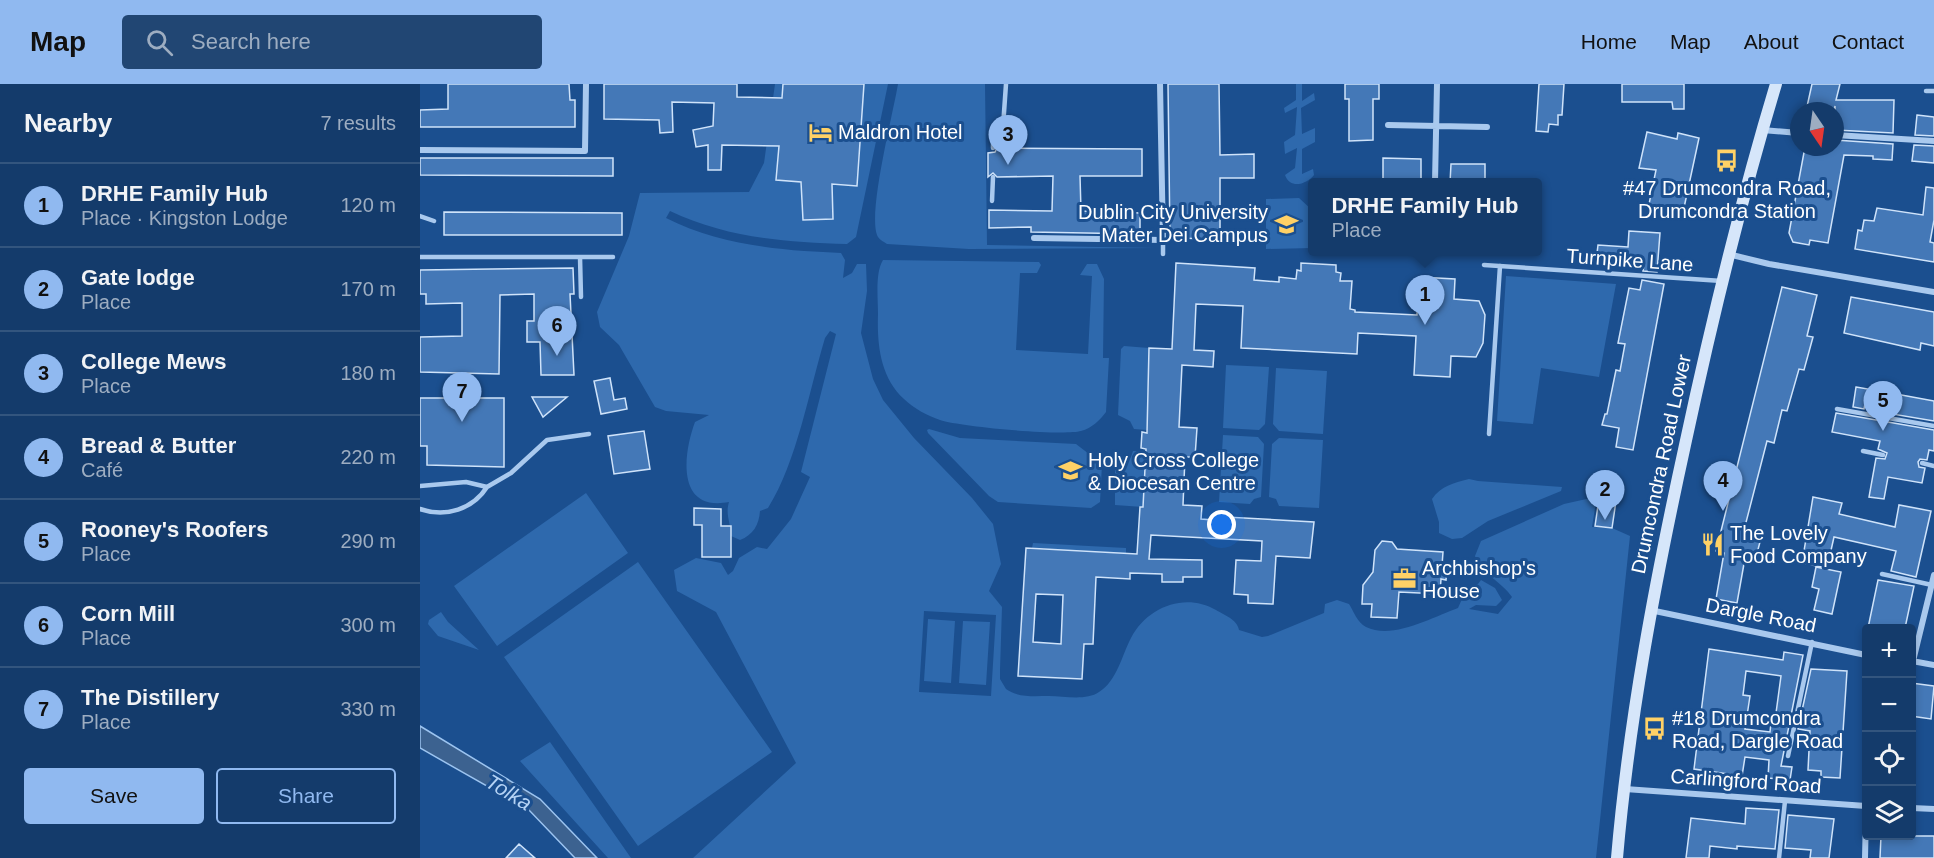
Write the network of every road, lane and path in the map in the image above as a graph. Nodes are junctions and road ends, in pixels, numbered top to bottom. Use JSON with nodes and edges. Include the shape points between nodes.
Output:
{"nodes":[{"id":1,"x":586,"y":84,"type":"edge"},
{"id":2,"x":1006,"y":84,"type":"edge"},
{"id":3,"x":1160,"y":84,"type":"edge"},
{"id":4,"x":1437,"y":84,"type":"edge"},
{"id":5,"x":1776,"y":84,"type":"edge"},
{"id":6,"x":1926,"y":91,"type":"dead end"},
{"id":7,"x":1934,"y":91,"type":"edge"},
{"id":8,"x":1388,"y":125,"type":"dead end"},
{"id":9,"x":1436,"y":126,"type":"junction"},
{"id":10,"x":1487,"y":127,"type":"dead end"},
{"id":11,"x":1762,"y":130,"type":"junction"},
{"id":12,"x":1790,"y":132,"type":"edge"},
{"id":13,"x":1844,"y":136,"type":"edge"},
{"id":14,"x":1934,"y":141,"type":"edge"},
{"id":15,"x":993,"y":148,"type":"dead end"},
{"id":16,"x":420,"y":150,"type":"edge"},
{"id":17,"x":993,"y":177,"type":"dead end"},
{"id":18,"x":1435,"y":178,"type":"edge"},
{"id":19,"x":992,"y":201,"type":"dead end"},
{"id":20,"x":420,"y":216,"type":"edge"},
{"id":21,"x":434,"y":221,"type":"dead end"},
{"id":22,"x":1034,"y":238,"type":"dead end"},
{"id":23,"x":1162,"y":240,"type":"junction"},
{"id":24,"x":1163,"y":254,"type":"dead end"},
{"id":25,"x":1728,"y":254,"type":"junction"},
{"id":26,"x":420,"y":257,"type":"edge"},
{"id":27,"x":580,"y":257,"type":"junction"},
{"id":28,"x":613,"y":257,"type":"dead end"},
{"id":29,"x":1484,"y":265,"type":"dead end"},
{"id":30,"x":1500,"y":266,"type":"junction"},
{"id":31,"x":1722,"y":281,"type":"junction"},
{"id":32,"x":1934,"y":292,"type":"edge"},
{"id":33,"x":581,"y":297,"type":"dead end"},
{"id":34,"x":1837,"y":409,"type":"dead end"},
{"id":35,"x":1934,"y":426,"type":"edge"},
{"id":36,"x":589,"y":434,"type":"dead end"},
{"id":37,"x":1489,"y":434,"type":"dead end"},
{"id":38,"x":1863,"y":451,"type":"dead end"},
{"id":39,"x":1883,"y":455,"type":"dead end"},
{"id":40,"x":1922,"y":463,"type":"dead end"},
{"id":41,"x":1934,"y":466,"type":"edge"},
{"id":42,"x":420,"y":486,"type":"edge"},
{"id":43,"x":487,"y":487,"type":"junction"},
{"id":44,"x":420,"y":508,"type":"edge"},
{"id":45,"x":1882,"y":574,"type":"dead end"},
{"id":46,"x":1934,"y":575,"type":"edge"},
{"id":47,"x":1932,"y":585,"type":"junction"},
{"id":48,"x":1650,"y":610,"type":"junction"},
{"id":49,"x":1812,"y":642,"type":"junction"},
{"id":50,"x":1916,"y":646,"type":"edge"},
{"id":51,"x":1862,"y":654,"type":"edge"},
{"id":52,"x":1916,"y":662,"type":"edge"},
{"id":53,"x":1934,"y":665,"type":"edge"},
{"id":54,"x":1788,"y":756,"type":"dead end"},
{"id":55,"x":1623,"y":789,"type":"junction"},
{"id":56,"x":1785,"y":801,"type":"junction"},
{"id":57,"x":1862,"y":806,"type":"edge"},
{"id":58,"x":1916,"y":808,"type":"edge"},
{"id":59,"x":1934,"y":809,"type":"edge"},
{"id":60,"x":1865,"y":840,"type":"edge"},
{"id":61,"x":1617,"y":858,"type":"edge"},
{"id":62,"x":1779,"y":858,"type":"edge"},
{"id":63,"x":1865,"y":858,"type":"edge"}],
"edges":[{"from":1,"to":16,"type":"street","via":[[585,151]]},
{"from":2,"to":15,"type":"lane","via":[[1002,141],[993,142]]},
{"from":3,"to":23,"type":"street"},
{"from":4,"to":9,"type":"street"},
{"from":5,"to":11,"type":"main road","name":"Drumcondra Road Lower"},
{"from":6,"to":7,"type":"lane"},
{"from":8,"to":9,"type":"street"},
{"from":9,"to":10,"type":"street"},
{"from":9,"to":18,"type":"street"},
{"from":11,"to":12,"type":"street"},
{"from":11,"to":25,"type":"main road","name":"Drumcondra Road Lower"},
{"from":13,"to":14,"type":"street"},
{"from":17,"to":19,"type":"lane"},
{"from":20,"to":21,"type":"lane"},
{"from":22,"to":23,"type":"street"},
{"from":23,"to":24,"type":"lane"},
{"from":25,"to":31,"type":"main road","name":"Drumcondra Road Lower"},
{"from":25,"to":32,"type":"street"},
{"from":26,"to":27,"type":"lane"},
{"from":27,"to":28,"type":"lane"},
{"from":27,"to":33,"type":"lane"},
{"from":29,"to":30,"type":"lane","name":"Turnpike Lane"},
{"from":30,"to":31,"type":"lane","name":"Turnpike Lane"},
{"from":30,"to":37,"type":"lane"},
{"from":31,"to":48,"type":"main road","name":"Drumcondra Road Lower"},
{"from":34,"to":35,"type":"lane"},
{"from":36,"to":43,"type":"lane","via":[[546,440],[511,473]]},
{"from":38,"to":39,"type":"lane"},
{"from":40,"to":41,"type":"lane"},
{"from":42,"to":43,"type":"lane","via":[[466,482]]},
{"from":43,"to":44,"type":"lane","via":[[478,501],[460,511]]},
{"from":45,"to":47,"type":"lane"},
{"from":46,"to":47,"type":"street"},
{"from":47,"to":50,"type":"street"},
{"from":48,"to":49,"type":"street","name":"Dargle Road"},
{"from":48,"to":55,"type":"main road","name":"Drumcondra Road Lower"},
{"from":49,"to":51,"type":"street","name":"Dargle Road"},
{"from":49,"to":54,"type":"lane"},
{"from":52,"to":53,"type":"street"},
{"from":55,"to":56,"type":"street","name":"Carlingford Road"},
{"from":55,"to":61,"type":"main road","name":"Drumcondra Road Lower"},
{"from":56,"to":57,"type":"street","name":"Carlingford Road"},
{"from":56,"to":62,"type":"lane"},
{"from":58,"to":59,"type":"street"},
{"from":60,"to":63,"type":"street"}]}
